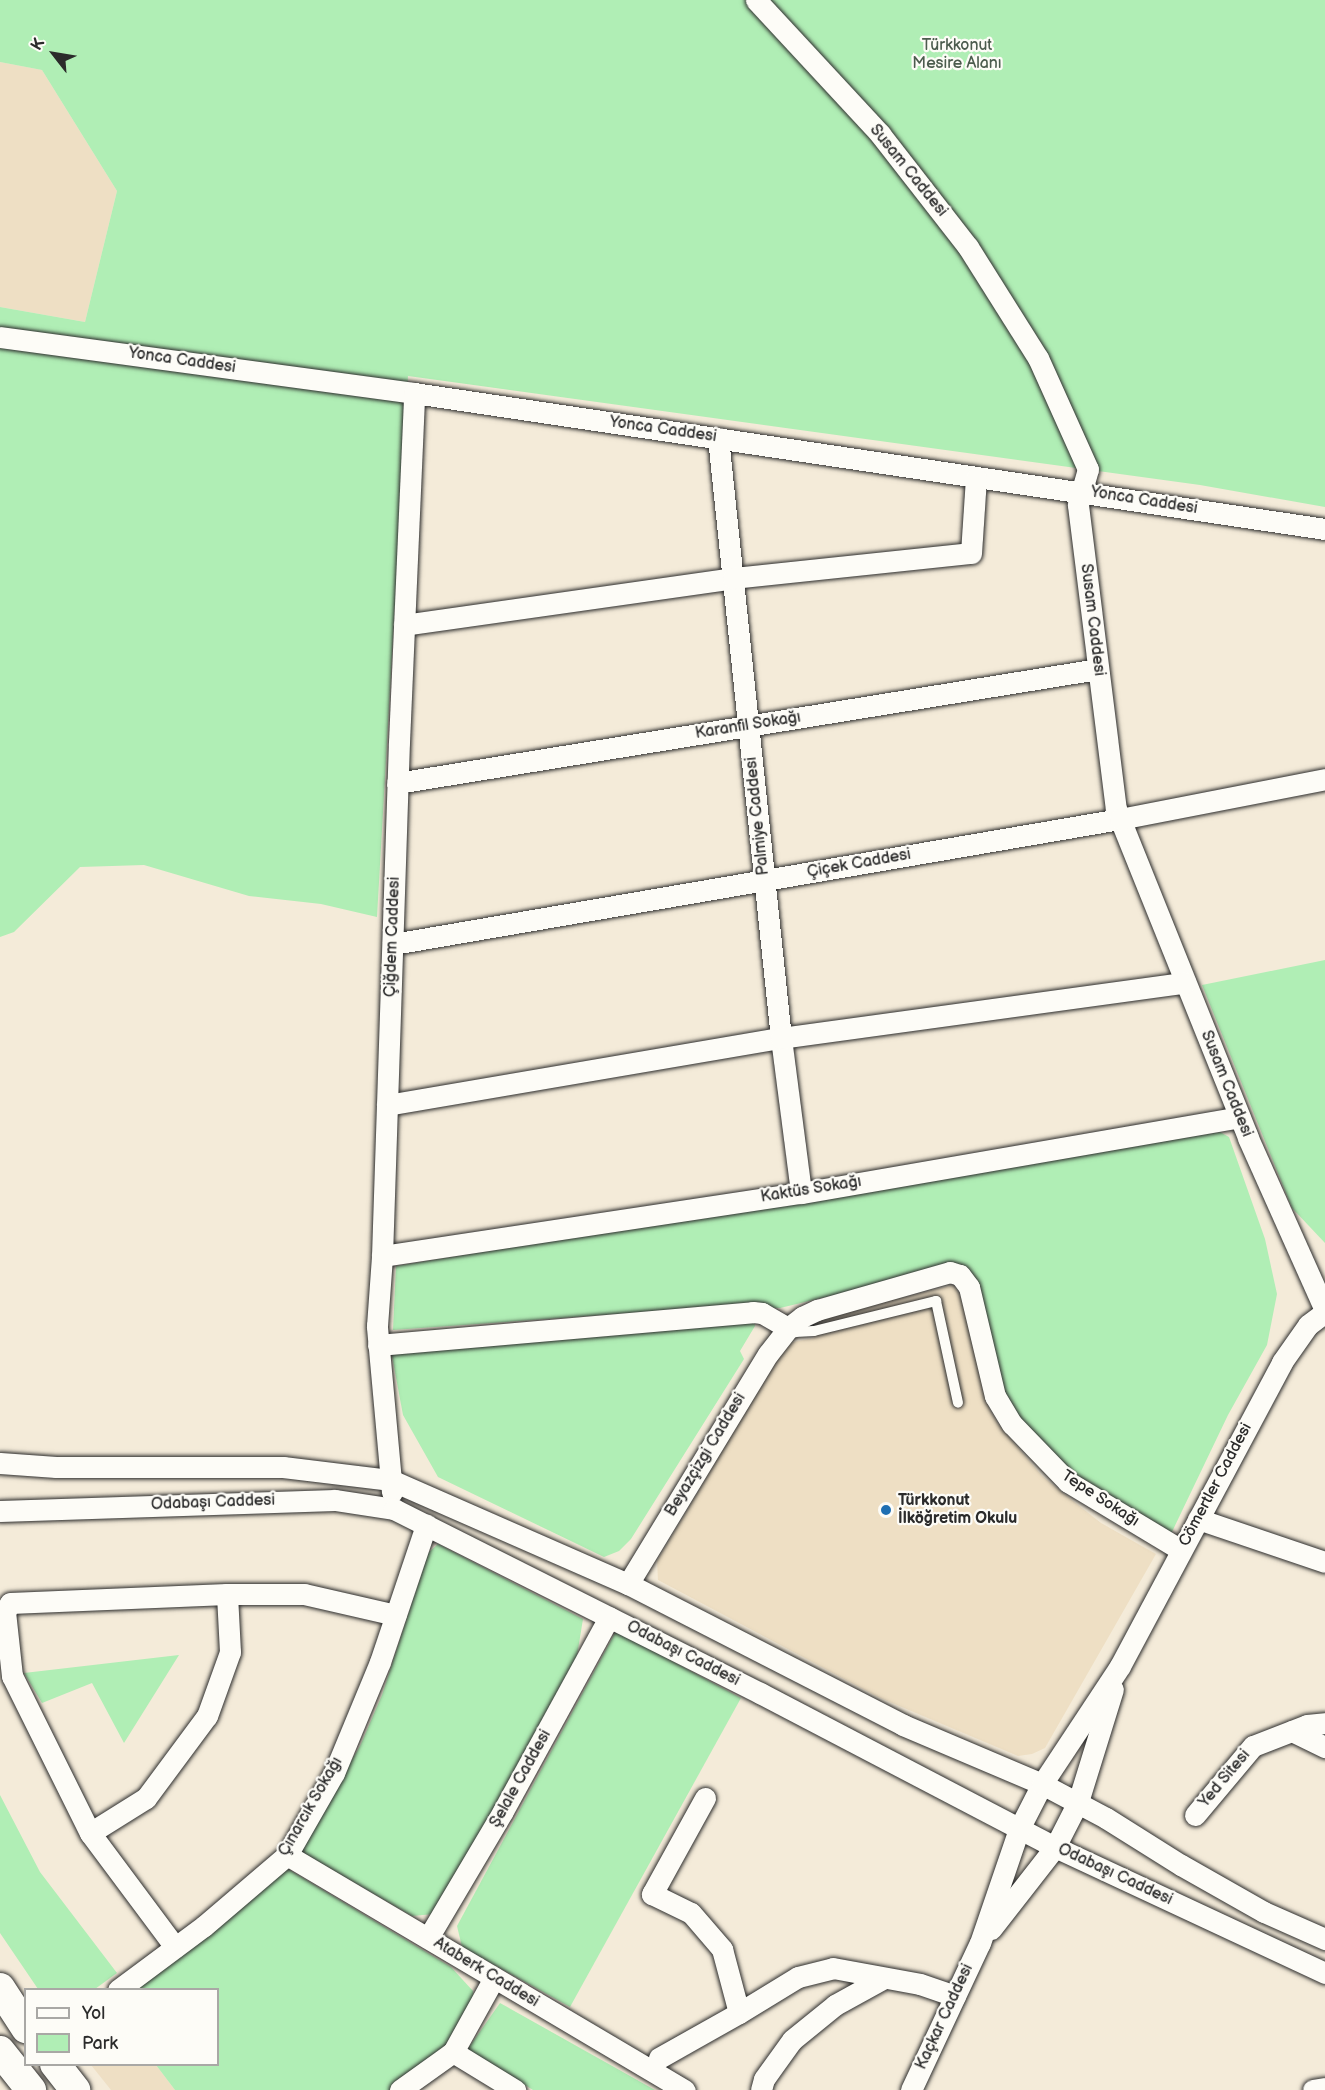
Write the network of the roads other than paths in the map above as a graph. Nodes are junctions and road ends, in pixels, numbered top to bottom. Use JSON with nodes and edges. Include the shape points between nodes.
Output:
{"nodes":[{"id":1,"x":756,"y":0,"type":"edge"},
{"id":2,"x":0,"y":337,"type":"edge"},
{"id":3,"x":414,"y":393,"type":"junction"},
{"id":4,"x":718,"y":438,"type":"junction"},
{"id":5,"x":976,"y":478,"type":"junction"},
{"id":6,"x":1082,"y":492,"type":"junction"},
{"id":7,"x":1325,"y":529,"type":"edge"},
{"id":8,"x":733,"y":578,"type":"junction"},
{"id":9,"x":404,"y":625,"type":"junction"},
{"id":10,"x":1098,"y":669,"type":"junction"},
{"id":11,"x":749,"y":726,"type":"junction"},
{"id":12,"x":1325,"y":779,"type":"edge"},
{"id":13,"x":397,"y":783,"type":"junction"},
{"id":14,"x":1120,"y":819,"type":"junction"},
{"id":15,"x":765,"y":880,"type":"junction"},
{"id":16,"x":393,"y":944,"type":"junction"},
{"id":17,"x":1185,"y":983,"type":"junction"},
{"id":18,"x":781,"y":1038,"type":"junction"},
{"id":19,"x":387,"y":1105,"type":"junction"},
{"id":20,"x":1239,"y":1117,"type":"junction"},
{"id":21,"x":801,"y":1192,"type":"junction"},
{"id":22,"x":382,"y":1256,"type":"junction"},
{"id":23,"x":960,"y":1275,"type":"joint"},
{"id":24,"x":1325,"y":1311,"type":"edge"},
{"id":25,"x":788,"y":1329,"type":"junction"},
{"id":26,"x":378,"y":1345,"type":"junction"},
{"id":27,"x":958,"y":1403,"type":"dead end"},
{"id":28,"x":0,"y":1463,"type":"edge"},
{"id":29,"x":392,"y":1480,"type":"junction"},
{"id":30,"x":394,"y":1509,"type":"junction"},
{"id":31,"x":0,"y":1511,"type":"edge"},
{"id":32,"x":1198,"y":1519,"type":"junction"},
{"id":33,"x":426,"y":1526,"type":"junction"},
{"id":34,"x":1181,"y":1550,"type":"junction"},
{"id":35,"x":1325,"y":1562,"type":"edge"},
{"id":36,"x":628,"y":1584,"type":"junction"},
{"id":37,"x":227,"y":1594,"type":"junction"},
{"id":38,"x":396,"y":1616,"type":"junction"},
{"id":39,"x":609,"y":1617,"type":"junction"},
{"id":40,"x":1120,"y":1666,"type":"junction"},
{"id":41,"x":1325,"y":1723,"type":"edge"},
{"id":42,"x":1292,"y":1731,"type":"junction"},
{"id":43,"x":1325,"y":1747,"type":"edge"},
{"id":44,"x":1042,"y":1784,"type":"junction"},
{"id":45,"x":705,"y":1798,"type":"dead end"},
{"id":46,"x":1078,"y":1802,"type":"junction"},
{"id":47,"x":1195,"y":1815,"type":"dead end"},
{"id":48,"x":1019,"y":1829,"type":"junction"},
{"id":49,"x":90,"y":1833,"type":"junction"},
{"id":50,"x":1055,"y":1847,"type":"junction"},
{"id":51,"x":287,"y":1855,"type":"junction"},
{"id":52,"x":428,"y":1938,"type":"junction"},
{"id":53,"x":1325,"y":1939,"type":"edge"},
{"id":54,"x":980,"y":1943,"type":"junction"},
{"id":55,"x":175,"y":1947,"type":"junction"},
{"id":56,"x":1325,"y":1973,"type":"edge"},
{"id":57,"x":494,"y":1978,"type":"junction"},
{"id":58,"x":884,"y":1978,"type":"junction"},
{"id":59,"x":0,"y":1988,"type":"edge"},
{"id":60,"x":119,"y":1988,"type":"edge"},
{"id":61,"x":955,"y":1996,"type":"junction"},
{"id":62,"x":739,"y":2013,"type":"junction"},
{"id":63,"x":24,"y":2025,"type":"edge"},
{"id":64,"x":0,"y":2051,"type":"edge"},
{"id":65,"x":453,"y":2052,"type":"junction"},
{"id":66,"x":659,"y":2058,"type":"dead end"},
{"id":67,"x":57,"y":2066,"type":"edge"},
{"id":68,"x":489,"y":2084,"type":"edge"},
{"id":69,"x":1325,"y":2088,"type":"edge"},
{"id":70,"x":31,"y":2090,"type":"edge"},
{"id":71,"x":75,"y":2090,"type":"edge"},
{"id":72,"x":400,"y":2090,"type":"edge"},
{"id":73,"x":515,"y":2090,"type":"edge"},
{"id":74,"x":685,"y":2090,"type":"edge"},
{"id":75,"x":761,"y":2090,"type":"edge"},
{"id":76,"x":911,"y":2090,"type":"edge"},
{"id":77,"x":1313,"y":2090,"type":"edge"}],
"edges":[{"from":1,"to":6,"type":"street","name":"Susam Caddesi","via":[[880,134],[968,247],[1038,358],[1088,469]]},
{"from":2,"to":3,"type":"street","name":"Yonca Caddesi"},
{"from":3,"to":4,"type":"street","name":"Yonca Caddesi"},
{"from":3,"to":9,"type":"street","name":"Çiğdem Caddesi"},
{"from":4,"to":5,"type":"street","name":"Yonca Caddesi"},
{"from":4,"to":8,"type":"street","name":"Palmiye Caddesi"},
{"from":5,"to":6,"type":"street","name":"Yonca Caddesi"},
{"from":5,"to":8,"type":"street","via":[[971,553]]},
{"from":6,"to":7,"type":"street","name":"Yonca Caddesi"},
{"from":6,"to":10,"type":"street","name":"Susam Caddesi","via":[[1078,505]]},
{"from":8,"to":9,"type":"street"},
{"from":8,"to":11,"type":"street","name":"Palmiye Caddesi"},
{"from":9,"to":13,"type":"street","name":"Çiğdem Caddesi"},
{"from":10,"to":11,"type":"street","name":"Karanfil Sokağı"},
{"from":10,"to":14,"type":"street","name":"Susam Caddesi"},
{"from":11,"to":13,"type":"street","name":"Karanfil Sokağı"},
{"from":11,"to":15,"type":"street","name":"Palmiye Caddesi"},
{"from":12,"to":14,"type":"street","name":"Çiçek Caddesi"},
{"from":13,"to":16,"type":"street","name":"Çiğdem Caddesi"},
{"from":14,"to":15,"type":"street","name":"Çiçek Caddesi"},
{"from":14,"to":17,"type":"street","name":"Susam Caddesi"},
{"from":15,"to":16,"type":"street","name":"Çiçek Caddesi"},
{"from":15,"to":18,"type":"street","name":"Palmiye Caddesi"},
{"from":16,"to":19,"type":"street","name":"Çiğdem Caddesi"},
{"from":17,"to":18,"type":"street"},
{"from":17,"to":20,"type":"street","name":"Susam Caddesi"},
{"from":18,"to":19,"type":"street"},
{"from":18,"to":21,"type":"street","name":"Palmiye Caddesi"},
{"from":19,"to":22,"type":"street","name":"Çiğdem Caddesi"},
{"from":20,"to":21,"type":"street","name":"Kaktüs Sokağı"},
{"from":20,"to":24,"type":"street","name":"Susam Caddesi"},
{"from":21,"to":22,"type":"street","name":"Kaktüs Sokağı"},
{"from":22,"to":26,"type":"street","name":"Çiğdem Caddesi"},
{"from":23,"to":25,"type":"street","name":"Beyazçizgi Caddesi","via":[[950,1272],[817,1310]]},
{"from":23,"to":34,"type":"street","name":"Tepe Sokağı","via":[[969,1287],[995,1396],[1012,1424],[1068,1482]]},
{"from":24,"to":32,"type":"street","name":"Cömertler Caddesi","via":[[1308,1325],[1282,1362]]},
{"from":25,"to":26,"type":"street","via":[[762,1313],[753,1312]]},
{"from":25,"to":27,"type":"lane","via":[[814,1331],[936,1301]]},
{"from":25,"to":36,"type":"street","name":"Beyazçizgi Caddesi","via":[[768,1354]]},
{"from":26,"to":29,"type":"street","name":"Çiğdem Caddesi"},
{"from":28,"to":29,"type":"street","name":"Odabaşı Caddesi","via":[[56,1467],[283,1467]]},
{"from":29,"to":30,"type":"street","name":"Çiğdem Caddesi"},
{"from":29,"to":36,"type":"street","name":"Odabaşı Caddesi"},
{"from":30,"to":31,"type":"street","name":"Odabaşı Caddesi","via":[[335,1500]]},
{"from":30,"to":33,"type":"street","name":"Odabaşı Caddesi"},
{"from":32,"to":34,"type":"street","name":"Cömertler Caddesi"},
{"from":32,"to":35,"type":"street"},
{"from":33,"to":38,"type":"street","name":"Çınarcık Sokağı"},
{"from":33,"to":39,"type":"street","name":"Odabaşı Caddesi"},
{"from":34,"to":40,"type":"street","name":"Cömertler Caddesi"},
{"from":36,"to":44,"type":"street","name":"Odabaşı Caddesi","via":[[903,1725]]},
{"from":37,"to":38,"type":"street","via":[[304,1594]]},
{"from":37,"to":49,"type":"street","via":[[230,1652],[207,1716],[146,1798]]},
{"from":37,"to":49,"type":"street","via":[[10,1603],[5,1612],[12,1676]]},
{"from":38,"to":51,"type":"street","name":"Çınarcık Sokağı","via":[[334,1773]]},
{"from":39,"to":48,"type":"street","name":"Odabaşı Caddesi"},
{"from":39,"to":52,"type":"street","name":"Şelale Caddesi"},
{"from":40,"to":44,"type":"street","name":"Cömertler Caddesi"},
{"from":40,"to":46,"type":"street","name":"Cömertler Caddesi"},
{"from":41,"to":42,"type":"street","name":"Yed Sitesi"},
{"from":42,"to":43,"type":"street"},
{"from":42,"to":47,"type":"street","name":"Yed Sitesi","via":[[1253,1746]]},
{"from":44,"to":46,"type":"street","name":"Odabaşı Caddesi"},
{"from":44,"to":48,"type":"street","name":"Kaçkar Caddesi"},
{"from":45,"to":62,"type":"street","via":[[652,1894],[691,1913],[722,1949]]},
{"from":46,"to":50,"type":"street","name":"Kaçkar Caddesi"},
{"from":46,"to":53,"type":"street","name":"Odabaşı Caddesi","via":[[1264,1912]]},
{"from":48,"to":50,"type":"street","name":"Odabaşı Caddesi"},
{"from":48,"to":54,"type":"street","name":"Kaçkar Caddesi"},
{"from":49,"to":55,"type":"street"},
{"from":50,"to":54,"type":"street","name":"Kaçkar Caddesi"},
{"from":50,"to":56,"type":"street","name":"Odabaşı Caddesi"},
{"from":51,"to":52,"type":"street","name":"Ataberk Caddesi"},
{"from":51,"to":55,"type":"street","name":"Çınarcık Sokağı"},
{"from":52,"to":57,"type":"street","name":"Ataberk Caddesi"},
{"from":54,"to":61,"type":"street","name":"Kaçkar Caddesi"},
{"from":55,"to":60,"type":"street","name":"Çınarcık Sokağı"},
{"from":57,"to":65,"type":"street"},
{"from":57,"to":74,"type":"street","name":"Ataberk Caddesi"},
{"from":58,"to":61,"type":"street","via":[[920,1984]]},
{"from":58,"to":62,"type":"street","via":[[833,1968],[798,1977]]},
{"from":58,"to":75,"type":"street","via":[[835,2005],[792,2040],[764,2079]]},
{"from":59,"to":63,"type":"street"},
{"from":61,"to":76,"type":"street","name":"Kaçkar Caddesi"},
{"from":62,"to":66,"type":"street"},
{"from":64,"to":70,"type":"street"},
{"from":65,"to":68,"type":"street"},
{"from":65,"to":72,"type":"street"},
{"from":67,"to":71,"type":"street"},
{"from":68,"to":73,"type":"street"},
{"from":69,"to":77,"type":"street"}]}
